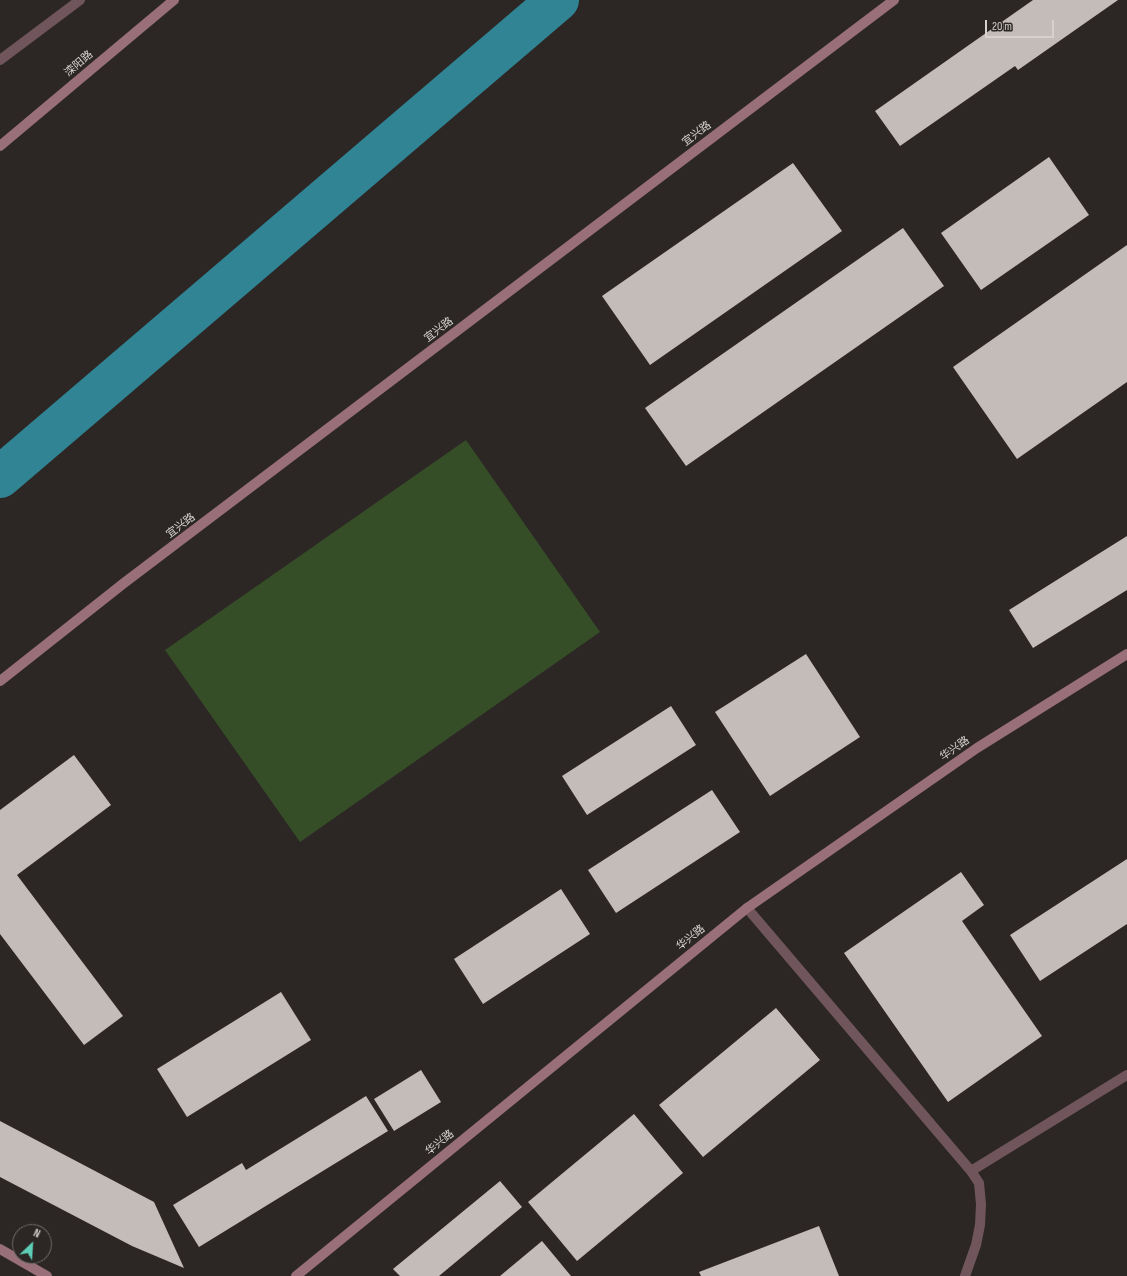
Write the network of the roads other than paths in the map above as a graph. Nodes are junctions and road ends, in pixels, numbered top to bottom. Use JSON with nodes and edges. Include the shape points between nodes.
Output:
{"nodes":[{"id":1,"x":80,"y":0,"type":"edge"},
{"id":2,"x":174,"y":0,"type":"edge"},
{"id":3,"x":894,"y":0,"type":"edge"},
{"id":4,"x":0,"y":60,"type":"edge"},
{"id":5,"x":0,"y":146,"type":"edge"},
{"id":6,"x":1127,"y":654,"type":"edge"},
{"id":7,"x":0,"y":681,"type":"edge"},
{"id":8,"x":747,"y":908,"type":"junction"},
{"id":9,"x":1127,"y":1075,"type":"edge"},
{"id":10,"x":971,"y":1171,"type":"junction"},
{"id":11,"x":0,"y":1249,"type":"edge"},
{"id":12,"x":47,"y":1276,"type":"edge"},
{"id":13,"x":296,"y":1276,"type":"edge"},
{"id":14,"x":965,"y":1276,"type":"edge"}],
"edges":[{"from":1,"to":4,"type":"street"},
{"from":2,"to":5,"type":"main road","name":"滦阳路"},
{"from":3,"to":7,"type":"main road","name":"宜兴路","via":[[124,583]]},
{"from":6,"to":8,"type":"main road","name":"华兴路","via":[[977,748]]},
{"from":8,"to":10,"type":"street"},
{"from":8,"to":13,"type":"main road","name":"华兴路"},
{"from":9,"to":10,"type":"street"},
{"from":10,"to":14,"type":"street","via":[[979,1183],[980,1218],[976,1246]]},
{"from":11,"to":12,"type":"main road"}]}
